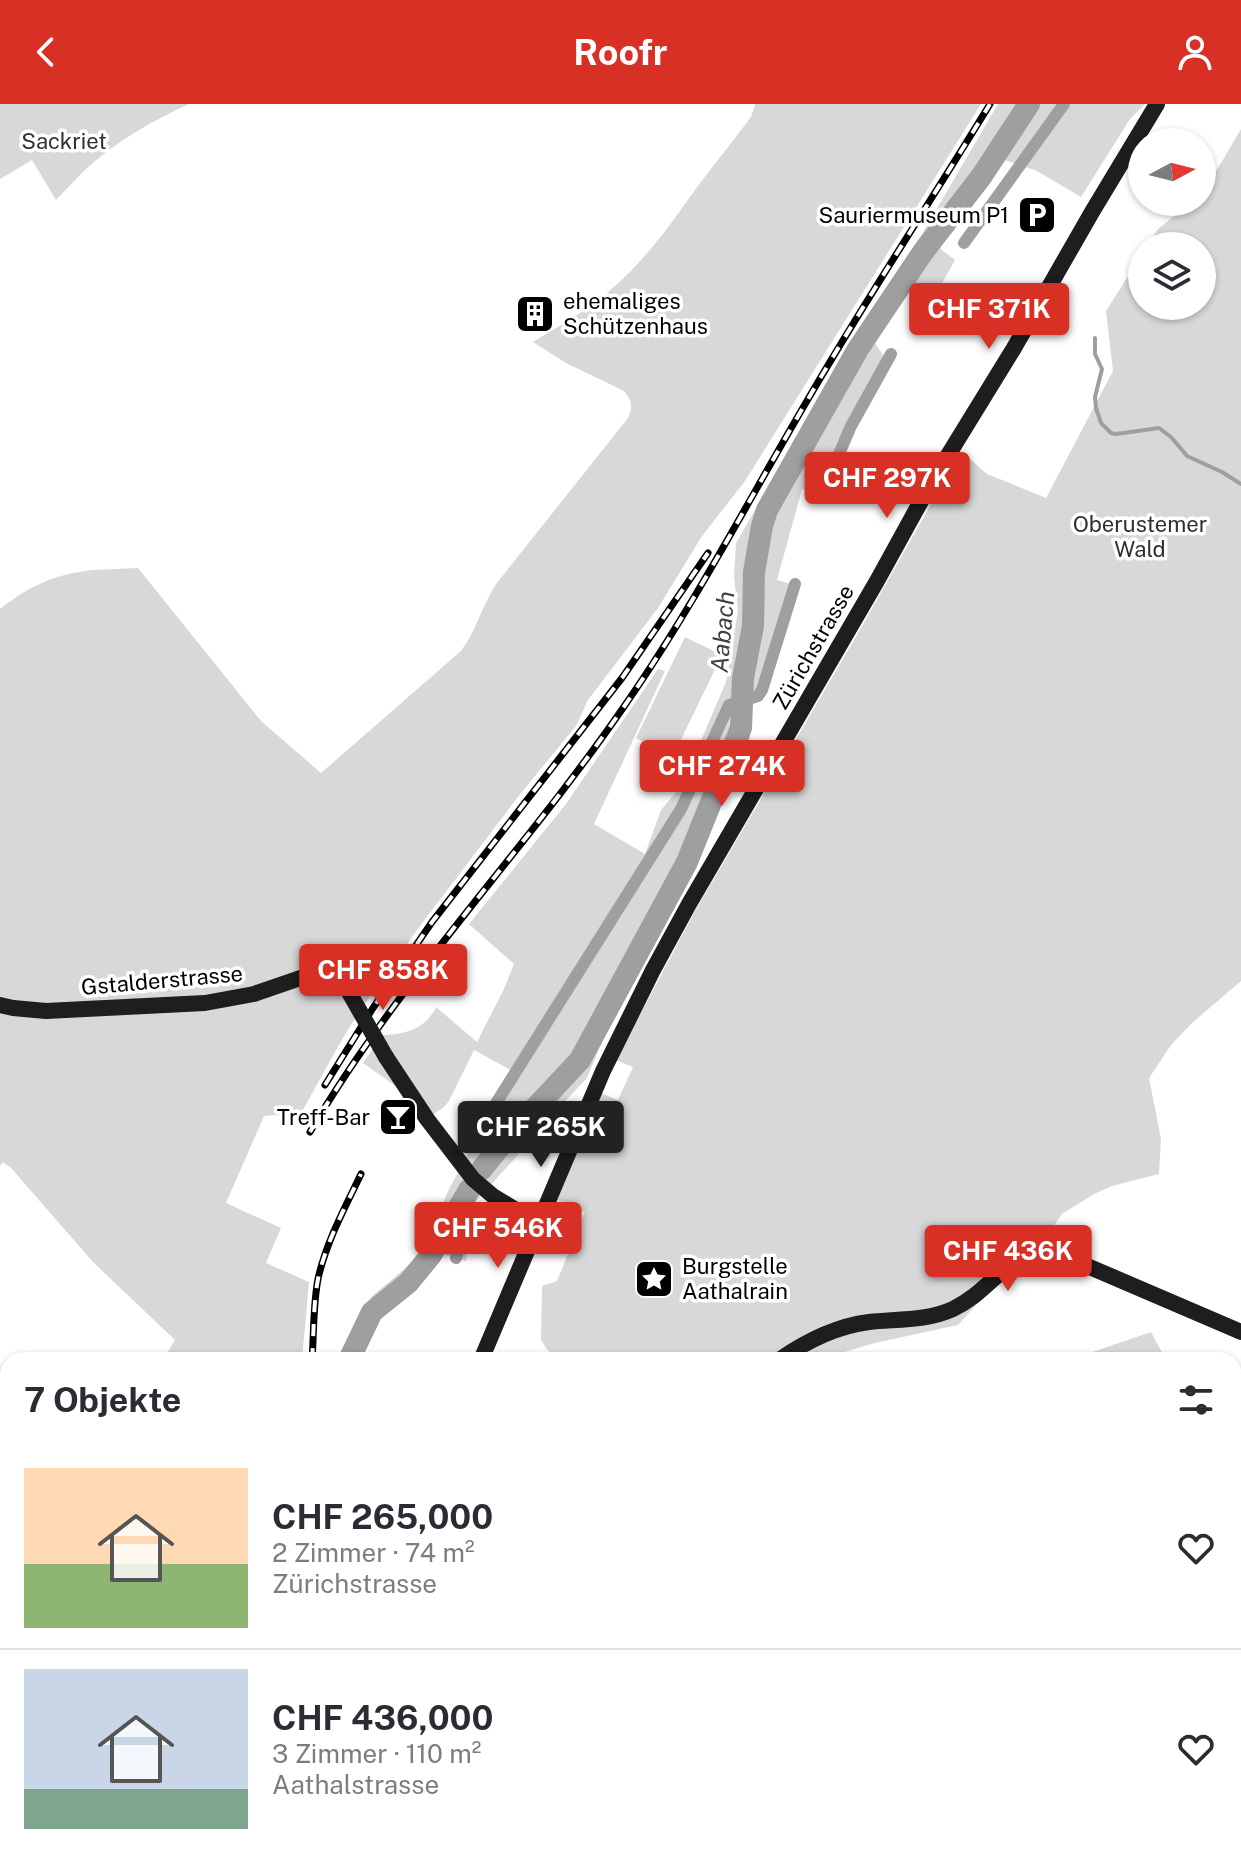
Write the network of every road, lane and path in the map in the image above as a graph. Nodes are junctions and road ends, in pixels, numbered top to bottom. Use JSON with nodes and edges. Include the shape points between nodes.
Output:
{"nodes":[{"id":1,"x":1157,"y":104,"type":"edge"},
{"id":2,"x":0,"y":1005,"type":"edge"},
{"id":3,"x":539,"y":1224,"type":"junction"},
{"id":4,"x":1241,"y":1332,"type":"edge"},
{"id":5,"x":484,"y":1352,"type":"edge"},
{"id":6,"x":791,"y":1352,"type":"edge"}],
"edges":[{"from":1,"to":3,"type":"main road","name":"Zürichstrasse","via":[[689,904],[606,1064]]},
{"from":2,"to":3,"type":"main road","name":"Gstalderstrasse","bridge":true,"via":[[46,1011],[205,1003],[254,994],[309,975],[339,980],[386,1057],[473,1179]]},
{"from":3,"to":5,"type":"main road","name":"Zürichstrasse"},
{"from":4,"to":6,"type":"main road","via":[[1064,1256],[1035,1253],[1022,1257],[955,1308],[838,1329]]}]}
